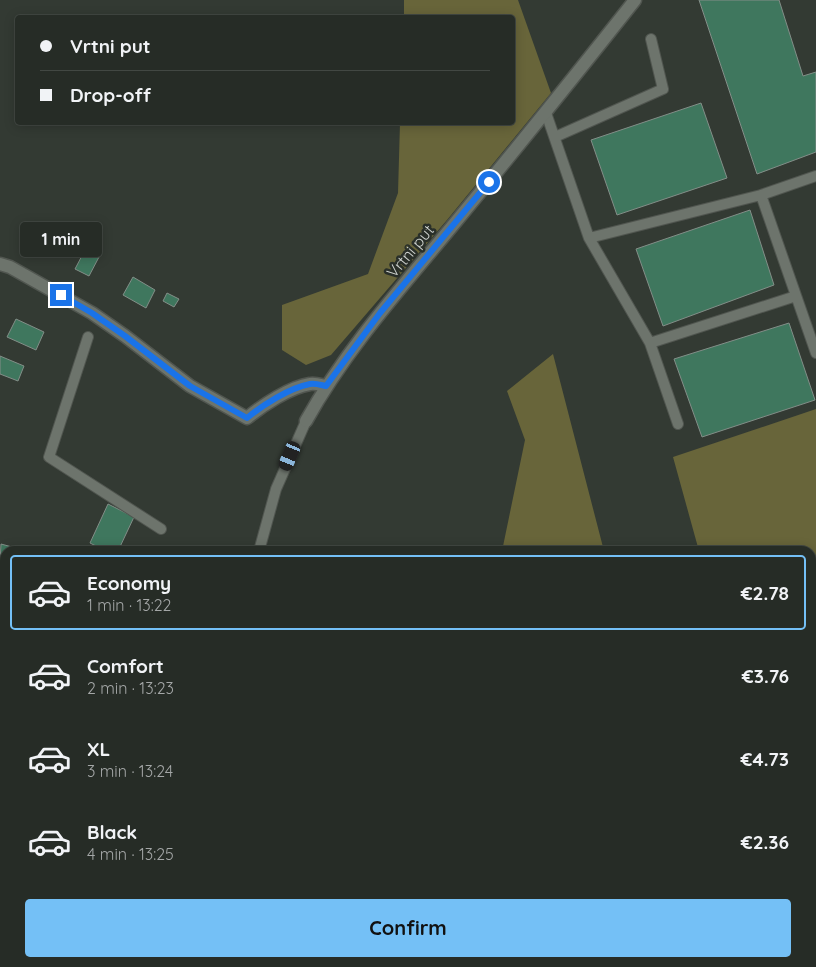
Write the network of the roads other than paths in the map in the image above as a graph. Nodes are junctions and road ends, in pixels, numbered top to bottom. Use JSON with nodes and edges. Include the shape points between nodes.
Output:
{"nodes":[{"id":1,"x":635,"y":0,"type":"edge"},
{"id":2,"x":651,"y":40,"type":"dead end"},
{"id":3,"x":546,"y":113,"type":"junction"},
{"id":4,"x":555,"y":138,"type":"junction"},
{"id":5,"x":816,"y":176,"type":"edge"},
{"id":6,"x":761,"y":195,"type":"junction"},
{"id":7,"x":589,"y":238,"type":"junction"},
{"id":8,"x":0,"y":264,"type":"edge"},
{"id":9,"x":796,"y":296,"type":"junction"},
{"id":10,"x":88,"y":337,"type":"dead end"},
{"id":11,"x":650,"y":343,"type":"junction"},
{"id":12,"x":816,"y":353,"type":"edge"},
{"id":13,"x":326,"y":386,"type":"junction"},
{"id":14,"x":306,"y":421,"type":"joint"},
{"id":15,"x":678,"y":424,"type":"dead end"},
{"id":16,"x":160,"y":529,"type":"dead end"},
{"id":17,"x":260,"y":546,"type":"edge"}],
"edges":[{"from":1,"to":3,"type":"street","name":"Vrtni put"},
{"from":2,"to":4,"type":"lane","via":[[664,90]]},
{"from":3,"to":4,"type":"lane"},
{"from":3,"to":13,"type":"street","name":"Vrtni put","via":[[380,313]]},
{"from":4,"to":7,"type":"lane"},
{"from":5,"to":6,"type":"lane"},
{"from":6,"to":7,"type":"lane"},
{"from":6,"to":9,"type":"lane"},
{"from":7,"to":11,"type":"lane"},
{"from":8,"to":13,"type":"street","via":[[92,313],[190,386],[247,418],[262,405],[286,393],[311,383]]},
{"from":9,"to":11,"type":"lane"},
{"from":9,"to":12,"type":"lane"},
{"from":10,"to":16,"type":"lane","via":[[49,457]]},
{"from":11,"to":15,"type":"lane"},
{"from":13,"to":14,"type":"street","name":"Vrtni put"},
{"from":14,"to":17,"type":"lane","name":"Vrtni put","via":[[276,489]]}]}
